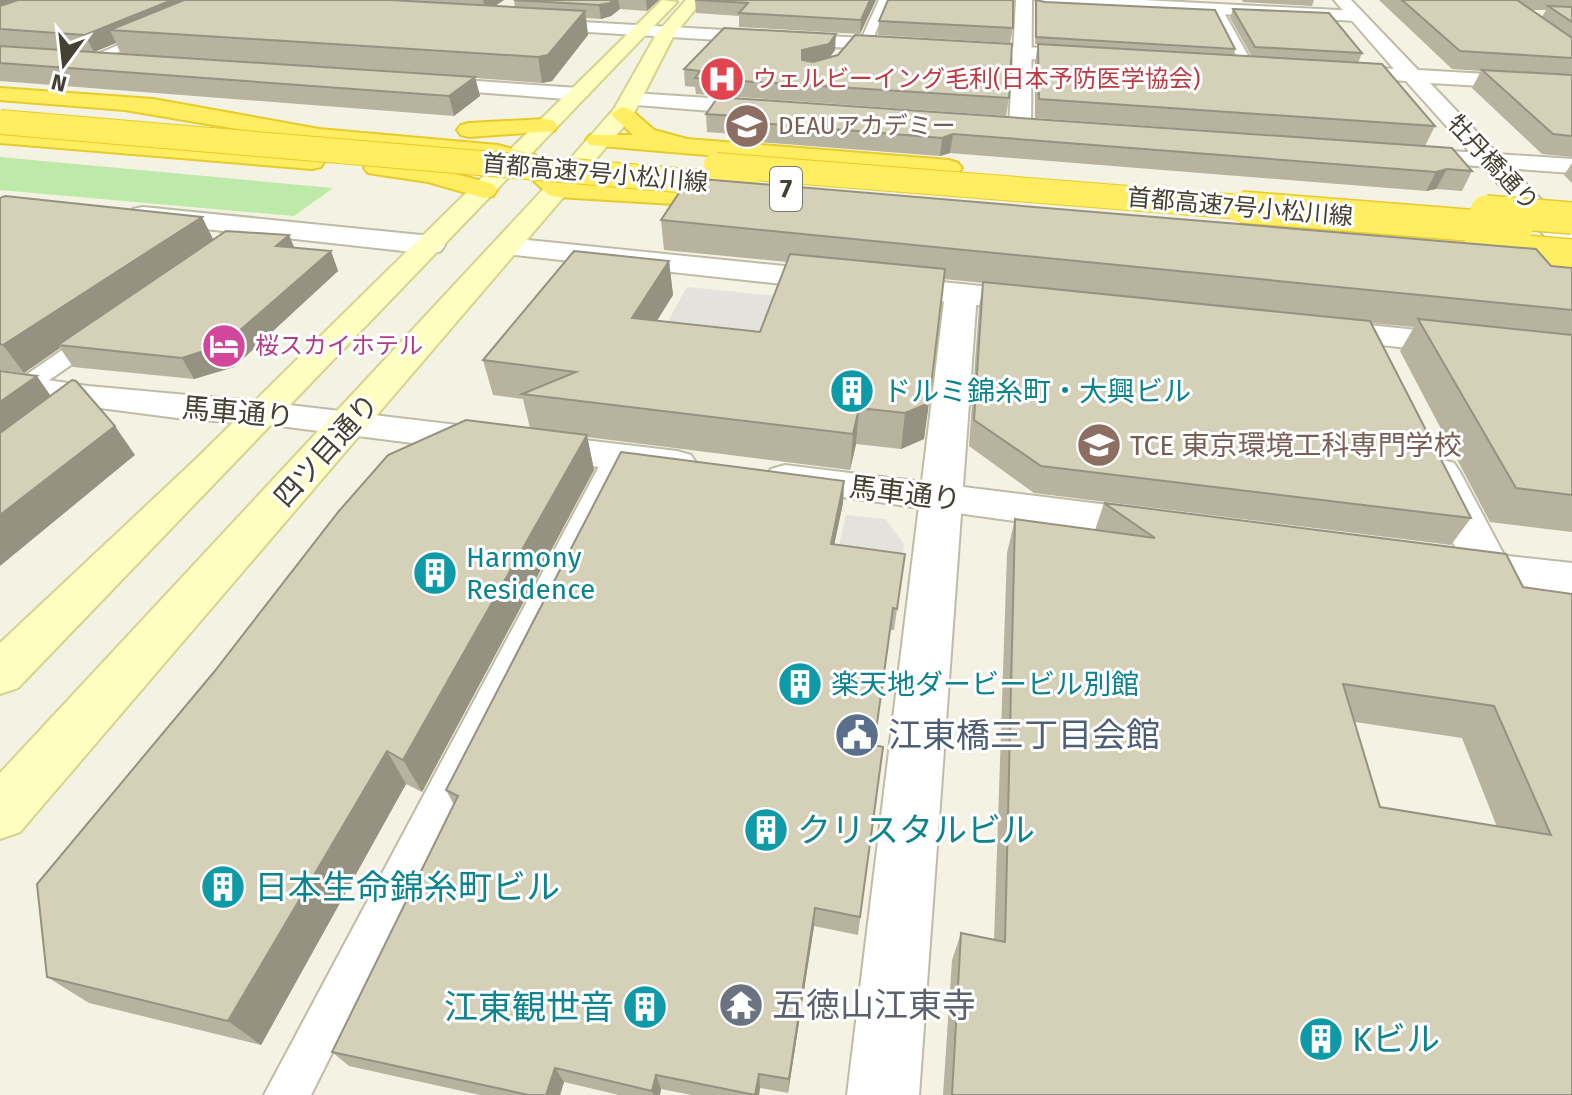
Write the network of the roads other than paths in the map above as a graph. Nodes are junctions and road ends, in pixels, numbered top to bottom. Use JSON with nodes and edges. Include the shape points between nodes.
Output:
{"nodes":[{"id":1,"x":671,"y":0,"type":"edge"},
{"id":2,"x":695,"y":0,"type":"edge"},
{"id":3,"x":884,"y":0,"type":"edge"},
{"id":4,"x":1024,"y":0,"type":"edge"},
{"id":5,"x":1044,"y":0,"type":"edge"},
{"id":6,"x":1342,"y":0,"type":"edge"},
{"id":7,"x":1217,"y":9,"type":"junction"},
{"id":8,"x":1357,"y":16,"type":"junction"},
{"id":9,"x":518,"y":23,"type":"edge"},
{"id":10,"x":169,"y":27,"type":"edge"},
{"id":11,"x":638,"y":31,"type":"junction"},
{"id":12,"x":666,"y":33,"type":"junction"},
{"id":13,"x":852,"y":47,"type":"junction"},
{"id":14,"x":1022,"y":53,"type":"junction"},
{"id":15,"x":1112,"y":58,"type":"edge"},
{"id":16,"x":80,"y":61,"type":"joint"},
{"id":17,"x":135,"y":64,"type":"edge"},
{"id":18,"x":1217,"y":64,"type":"edge"},
{"id":19,"x":1255,"y":66,"type":"joint"},
{"id":20,"x":1310,"y":70,"type":"edge"},
{"id":21,"x":1414,"y":76,"type":"junction"},
{"id":22,"x":390,"y":81,"type":"edge"},
{"id":23,"x":1572,"y":85,"type":"edge"},
{"id":24,"x":0,"y":94,"type":"edge"},
{"id":25,"x":578,"y":94,"type":"junction"},
{"id":26,"x":126,"y":104,"type":"junction"},
{"id":27,"x":0,"y":106,"type":"edge"},
{"id":28,"x":627,"y":106,"type":"junction"},
{"id":29,"x":800,"y":110,"type":"edge"},
{"id":30,"x":0,"y":122,"type":"edge"},
{"id":31,"x":546,"y":126,"type":"junction"},
{"id":32,"x":1020,"y":126,"type":"edge"},
{"id":33,"x":0,"y":136,"type":"edge"},
{"id":34,"x":598,"y":140,"type":"junction"},
{"id":35,"x":686,"y":146,"type":"junction"},
{"id":36,"x":1386,"y":154,"type":"edge"},
{"id":37,"x":517,"y":157,"type":"junction"},
{"id":38,"x":1488,"y":161,"type":"junction"},
{"id":39,"x":1572,"y":166,"type":"edge"},
{"id":40,"x":491,"y":183,"type":"junction"},
{"id":41,"x":558,"y":184,"type":"junction"},
{"id":42,"x":770,"y":202,"type":"edge"},
{"id":43,"x":113,"y":212,"type":"edge"},
{"id":44,"x":1572,"y":218,"type":"edge"},
{"id":45,"x":1572,"y":234,"type":"edge"},
{"id":46,"x":431,"y":245,"type":"junction"},
{"id":47,"x":507,"y":247,"type":"junction"},
{"id":48,"x":1572,"y":252,"type":"edge"},
{"id":49,"x":1462,"y":263,"type":"edge"},
{"id":50,"x":1572,"y":272,"type":"edge"},
{"id":51,"x":961,"y":293,"type":"junction"},
{"id":52,"x":1073,"y":305,"type":"edge"},
{"id":53,"x":115,"y":323,"type":"edge"},
{"id":54,"x":1293,"y":327,"type":"edge"},
{"id":55,"x":1372,"y":336,"type":"junction"},
{"id":56,"x":1572,"y":356,"type":"edge"},
{"id":57,"x":1392,"y":377,"type":"edge"},
{"id":58,"x":12,"y":385,"type":"edge"},
{"id":59,"x":264,"y":413,"type":"junction"},
{"id":60,"x":350,"y":424,"type":"junction"},
{"id":61,"x":1427,"y":446,"type":"edge"},
{"id":62,"x":617,"y":457,"type":"junction"},
{"id":63,"x":709,"y":468,"type":"edge"},
{"id":64,"x":754,"y":474,"type":"edge"},
{"id":65,"x":940,"y":497,"type":"junction"},
{"id":66,"x":1194,"y":531,"type":"edge"},
{"id":67,"x":1411,"y":560,"type":"edge"},
{"id":68,"x":1489,"y":570,"type":"junction"},
{"id":69,"x":1572,"y":580,"type":"edge"},
{"id":70,"x":3,"y":667,"type":"edge"},
{"id":71,"x":0,"y":813,"type":"edge"},
{"id":72,"x":287,"y":1095,"type":"edge"},
{"id":73,"x":883,"y":1095,"type":"edge"}],
"edges":[{"from":1,"to":11,"type":"main road"},
{"from":2,"to":12,"type":"main road","name":"四ツ目通り"},
{"from":3,"to":13,"type":"lane"},
{"from":4,"to":14,"type":"street"},
{"from":5,"to":7,"type":"street"},
{"from":6,"to":8,"type":"street","name":"牡丹橋通り"},
{"from":7,"to":8,"type":"street"},
{"from":7,"to":19,"type":"lane"},
{"from":8,"to":21,"type":"street","name":"牡丹橋通り"},
{"from":9,"to":11,"type":"street"},
{"from":10,"to":16,"type":"lane"},
{"from":11,"to":12,"type":"street"},
{"from":11,"to":25,"type":"main road"},
{"from":12,"to":13,"type":"street"},
{"from":12,"to":28,"type":"main road","name":"四ツ目通り"},
{"from":13,"to":14,"type":"street"},
{"from":14,"to":15,"type":"street"},
{"from":14,"to":32,"type":"street"},
{"from":16,"to":17,"type":"street"},
{"from":18,"to":19,"type":"street"},
{"from":20,"to":21,"type":"street"},
{"from":21,"to":23,"type":"street"},
{"from":21,"to":38,"type":"street","name":"牡丹橋通り"},
{"from":22,"to":25,"type":"street"},
{"from":24,"to":26,"type":"highway"},
{"from":25,"to":31,"type":"main road"},
{"from":26,"to":31,"type":"highway","via":[[436,129]]},
{"from":26,"to":37,"type":"highway","via":[[319,136]]},
{"from":27,"to":45,"type":"highway","name":"首都高速7号小松川線","number":"7","bridge":true},
{"from":28,"to":29,"type":"street"},
{"from":28,"to":34,"type":"main road","name":"四ツ目通り"},
{"from":28,"to":35,"type":"highway","via":[[646,135]]},
{"from":30,"to":48,"type":"highway","name":"首都高速7号小松川線","number":"7","bridge":true},
{"from":31,"to":37,"type":"main road"},
{"from":33,"to":40,"type":"highway","via":[[389,169]]},
{"from":34,"to":35,"type":"highway"},
{"from":34,"to":41,"type":"main road","name":"四ツ目通り"},
{"from":35,"to":44,"type":"highway","bridge":true},
{"from":36,"to":38,"type":"street"},
{"from":37,"to":40,"type":"main road"},
{"from":37,"to":41,"type":"highway"},
{"from":38,"to":39,"type":"street"},
{"from":38,"to":48,"type":"street","name":"牡丹橋通り"},
{"from":40,"to":41,"type":"highway"},
{"from":40,"to":46,"type":"main road"},
{"from":41,"to":42,"type":"highway"},
{"from":41,"to":47,"type":"main road","name":"四ツ目通り"},
{"from":43,"to":46,"type":"street","via":[[242,234]]},
{"from":46,"to":59,"type":"main road"},
{"from":47,"to":51,"type":"street"},
{"from":47,"to":60,"type":"main road","name":"四ツ目通り"},
{"from":49,"to":50,"type":"highway"},
{"from":51,"to":52,"type":"street"},
{"from":51,"to":65,"type":"street"},
{"from":53,"to":58,"type":"lane"},
{"from":54,"to":55,"type":"street"},
{"from":55,"to":56,"type":"street"},
{"from":55,"to":57,"type":"street"},
{"from":58,"to":59,"type":"street","name":"馬車通り","via":[[75,406]]},
{"from":59,"to":60,"type":"street","name":"馬車通り"},
{"from":59,"to":70,"type":"main road"},
{"from":60,"to":62,"type":"street","name":"馬車通り"},
{"from":60,"to":71,"type":"main road","name":"四ツ目通り"},
{"from":61,"to":68,"type":"street"},
{"from":62,"to":63,"type":"street","name":"馬車通り"},
{"from":62,"to":72,"type":"lane"},
{"from":64,"to":65,"type":"street","name":"馬車通り"},
{"from":65,"to":66,"type":"street","name":"馬車通り"},
{"from":65,"to":73,"type":"street"},
{"from":67,"to":68,"type":"street"},
{"from":68,"to":69,"type":"street"}]}
